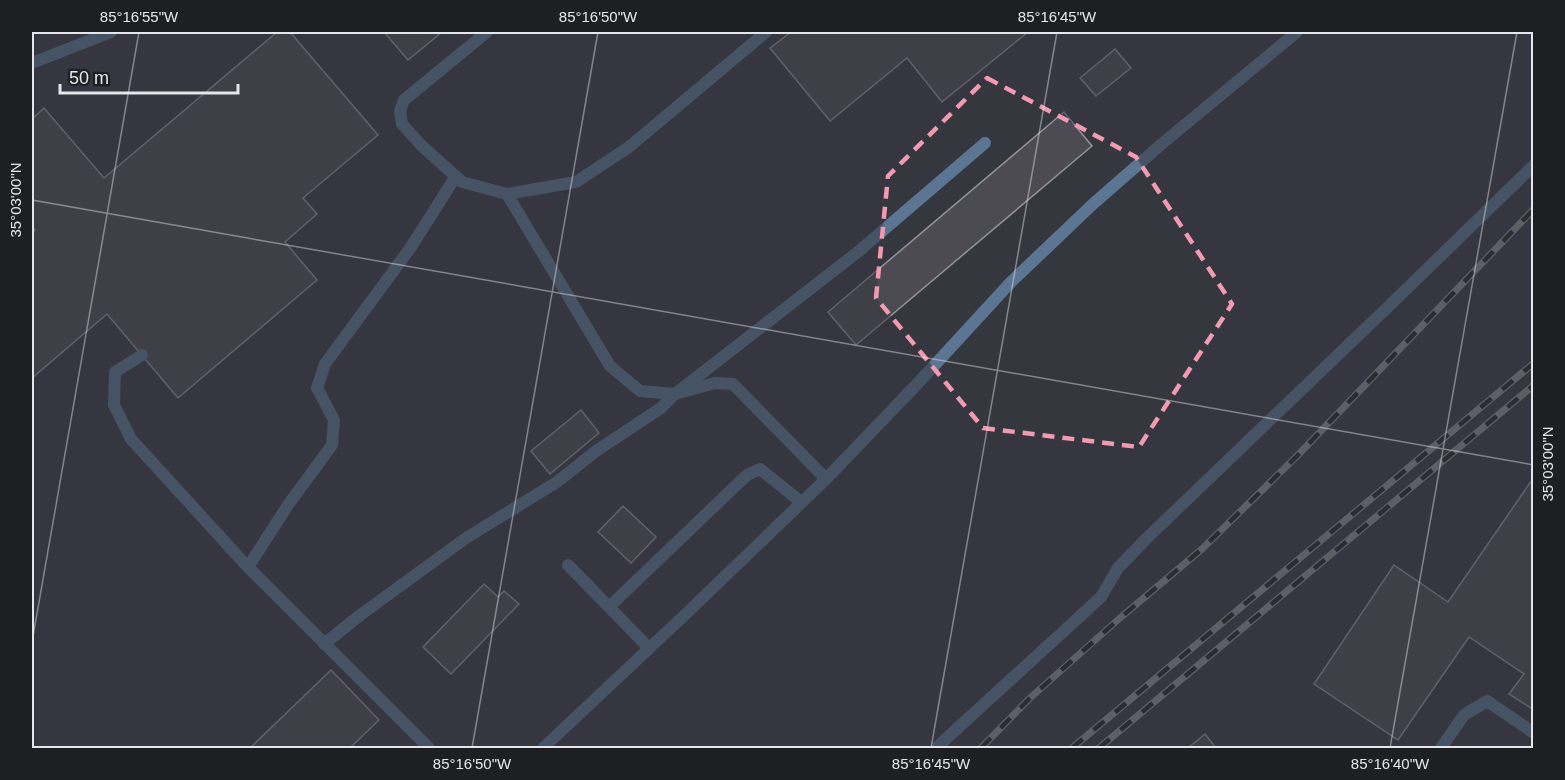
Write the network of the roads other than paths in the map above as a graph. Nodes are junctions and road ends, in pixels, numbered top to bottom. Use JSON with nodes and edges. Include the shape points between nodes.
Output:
{"nodes":[{"id":1,"x":111,"y":32,"type":"edge"},
{"id":2,"x":487,"y":32,"type":"edge"},
{"id":3,"x":766,"y":32,"type":"edge"},
{"id":4,"x":1297,"y":32,"type":"edge"},
{"id":5,"x":32,"y":63,"type":"edge"},
{"id":6,"x":985,"y":143,"type":"dead end"},
{"id":7,"x":1533,"y":165,"type":"edge"},
{"id":8,"x":456,"y":176,"type":"junction"},
{"id":9,"x":507,"y":194,"type":"junction"},
{"id":10,"x":142,"y":355,"type":"dead end"},
{"id":11,"x":675,"y":394,"type":"junction"},
{"id":12,"x":826,"y":479,"type":"junction"},
{"id":13,"x":801,"y":502,"type":"junction"},
{"id":14,"x":568,"y":565,"type":"dead end"},
{"id":15,"x":248,"y":567,"type":"junction"},
{"id":16,"x":609,"y":607,"type":"junction"},
{"id":17,"x":324,"y":644,"type":"junction"},
{"id":18,"x":649,"y":648,"type":"junction"},
{"id":19,"x":1533,"y":733,"type":"edge"},
{"id":20,"x":429,"y":748,"type":"edge"},
{"id":21,"x":543,"y":748,"type":"edge"},
{"id":22,"x":936,"y":748,"type":"edge"},
{"id":23,"x":1441,"y":748,"type":"edge"}],
"edges":[{"from":1,"to":5,"type":"lane"},
{"from":2,"to":8,"type":"lane","via":[[404,100],[400,111],[402,124]]},
{"from":3,"to":9,"type":"lane","via":[[629,147],[576,182]]},
{"from":4,"to":12,"type":"lane","via":[[1093,204],[1011,282]]},
{"from":6,"to":11,"type":"lane","via":[[859,251]]},
{"from":7,"to":22,"type":"lane","via":[[1147,537],[1118,568],[1101,597]]},
{"from":8,"to":9,"type":"lane","via":[[462,182]]},
{"from":8,"to":15,"type":"lane","via":[[411,247],[325,364],[317,388],[334,420],[332,445]]},
{"from":9,"to":11,"type":"lane","via":[[610,366],[640,391]]},
{"from":10,"to":15,"type":"lane","via":[[115,372],[114,405],[131,439]]},
{"from":11,"to":12,"type":"lane","via":[[715,383],[733,384]]},
{"from":11,"to":17,"type":"lane","via":[[557,482],[466,538]]},
{"from":12,"to":13,"type":"lane"},
{"from":13,"to":16,"type":"lane","via":[[760,469],[747,476]]},
{"from":13,"to":18,"type":"lane"},
{"from":14,"to":16,"type":"lane"},
{"from":15,"to":17,"type":"lane"},
{"from":16,"to":18,"type":"lane"},
{"from":17,"to":20,"type":"lane"},
{"from":18,"to":21,"type":"lane"},
{"from":19,"to":23,"type":"lane","via":[[1487,701],[1464,715]]}]}
